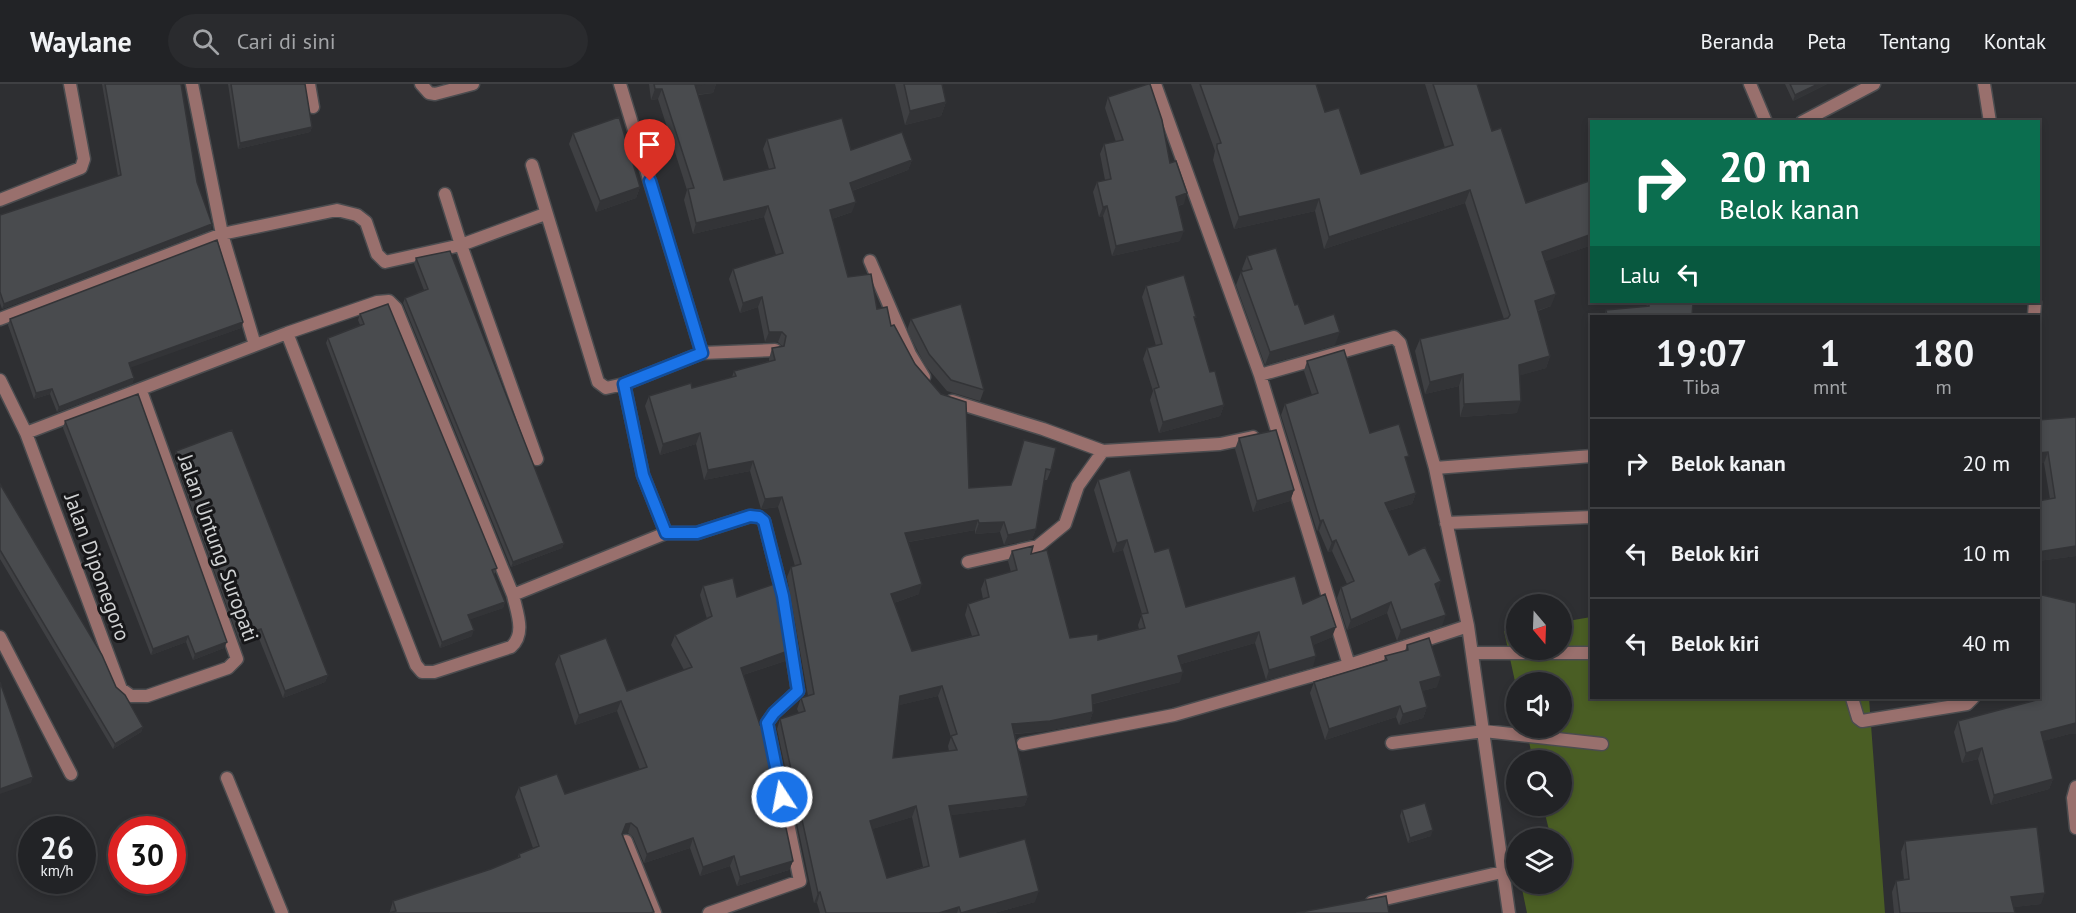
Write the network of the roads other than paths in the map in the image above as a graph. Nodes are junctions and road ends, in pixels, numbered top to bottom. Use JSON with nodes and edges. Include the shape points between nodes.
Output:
{"nodes":[{"id":1,"x":70,"y":84,"type":"edge"},
{"id":2,"x":192,"y":84,"type":"edge"},
{"id":3,"x":309,"y":84,"type":"edge"},
{"id":4,"x":421,"y":84,"type":"edge"},
{"id":5,"x":473,"y":84,"type":"edge"},
{"id":6,"x":620,"y":84,"type":"edge"},
{"id":7,"x":1155,"y":84,"type":"edge"},
{"id":8,"x":1750,"y":84,"type":"edge"},
{"id":9,"x":1874,"y":84,"type":"edge"},
{"id":10,"x":1984,"y":84,"type":"edge"},
{"id":11,"x":313,"y":107,"type":"dead end"},
{"id":12,"x":1765,"y":120,"type":"edge"},
{"id":13,"x":1806,"y":120,"type":"edge"},
{"id":14,"x":1990,"y":120,"type":"edge"},
{"id":15,"x":532,"y":165,"type":"dead end"},
{"id":16,"x":446,"y":194,"type":"dead end"},
{"id":17,"x":0,"y":200,"type":"edge"},
{"id":18,"x":545,"y":214,"type":"junction"},
{"id":19,"x":222,"y":234,"type":"junction"},
{"id":20,"x":462,"y":245,"type":"junction"},
{"id":21,"x":870,"y":261,"type":"dead end"},
{"id":22,"x":0,"y":319,"type":"edge"},
{"id":23,"x":287,"y":333,"type":"junction"},
{"id":24,"x":255,"y":345,"type":"junction"},
{"id":25,"x":775,"y":350,"type":"edge"},
{"id":26,"x":702,"y":353,"type":"junction"},
{"id":27,"x":1260,"y":375,"type":"junction"},
{"id":28,"x":0,"y":380,"type":"edge"},
{"id":29,"x":624,"y":384,"type":"junction"},
{"id":30,"x":141,"y":391,"type":"junction"},
{"id":31,"x":1277,"y":431,"type":"junction"},
{"id":32,"x":26,"y":433,"type":"junction"},
{"id":33,"x":1103,"y":451,"type":"junction"},
{"id":34,"x":1590,"y":456,"type":"edge"},
{"id":35,"x":537,"y":459,"type":"dead end"},
{"id":36,"x":1435,"y":468,"type":"junction"},
{"id":37,"x":1590,"y":517,"type":"edge"},
{"id":38,"x":1446,"y":523,"type":"junction"},
{"id":39,"x":666,"y":533,"type":"junction"},
{"id":40,"x":968,"y":562,"type":"dead end"},
{"id":41,"x":513,"y":595,"type":"junction"},
{"id":42,"x":1468,"y":626,"type":"junction"},
{"id":43,"x":0,"y":637,"type":"edge"},
{"id":44,"x":1472,"y":653,"type":"junction"},
{"id":45,"x":1590,"y":653,"type":"edge"},
{"id":46,"x":1349,"y":664,"type":"junction"},
{"id":47,"x":147,"y":696,"type":"joint"},
{"id":48,"x":1852,"y":699,"type":"edge"},
{"id":49,"x":1972,"y":699,"type":"edge"},
{"id":50,"x":1484,"y":731,"type":"junction"},
{"id":51,"x":1392,"y":743,"type":"dead end"},
{"id":52,"x":1023,"y":744,"type":"dead end"},
{"id":53,"x":1602,"y":744,"type":"dead end"},
{"id":54,"x":71,"y":774,"type":"dead end"},
{"id":55,"x":227,"y":778,"type":"dead end"},
{"id":56,"x":2076,"y":787,"type":"edge"},
{"id":57,"x":2076,"y":828,"type":"edge"},
{"id":58,"x":626,"y":841,"type":"edge"},
{"id":59,"x":1502,"y":872,"type":"junction"},
{"id":60,"x":1356,"y":905,"type":"edge"},
{"id":61,"x":282,"y":913,"type":"edge"},
{"id":62,"x":655,"y":913,"type":"edge"},
{"id":63,"x":712,"y":913,"type":"edge"},
{"id":64,"x":1509,"y":913,"type":"edge"}],
"edges":[{"from":1,"to":17,"type":"street","via":[[84,159],[81,168]]},
{"from":2,"to":19,"type":"street"},
{"from":3,"to":11,"type":"street"},
{"from":4,"to":5,"type":"street","via":[[435,94]]},
{"from":6,"to":26,"type":"street"},
{"from":7,"to":27,"type":"street"},
{"from":8,"to":12,"type":"street"},
{"from":9,"to":13,"type":"street"},
{"from":10,"to":14,"type":"street"},
{"from":15,"to":18,"type":"street"},
{"from":16,"to":20,"type":"street"},
{"from":18,"to":20,"type":"street"},
{"from":18,"to":29,"type":"street","via":[[598,382],[606,388]]},
{"from":19,"to":20,"type":"street","via":[[337,210],[357,215],[366,222],[376,254],[385,262]]},
{"from":19,"to":22,"type":"street"},
{"from":19,"to":24,"type":"street"},
{"from":20,"to":35,"type":"street"},
{"from":21,"to":33,"type":"street","via":[[910,354],[938,395]]},
{"from":23,"to":24,"type":"street"},
{"from":23,"to":41,"type":"street","via":[[377,302],[389,301],[396,308]]},
{"from":23,"to":41,"type":"street","via":[[422,672],[434,672],[511,647],[520,633]]},
{"from":24,"to":30,"type":"street"},
{"from":25,"to":26,"type":"street"},
{"from":26,"to":29,"type":"street"},
{"from":27,"to":31,"type":"street"},
{"from":27,"to":36,"type":"street","via":[[1394,337],[1400,343]]},
{"from":28,"to":32,"type":"street"},
{"from":29,"to":39,"type":"street","via":[[643,475]]},
{"from":30,"to":32,"type":"street"},
{"from":30,"to":47,"type":"street","name":"Jalan Untung Suropati","via":[[237,660],[228,668]]},
{"from":31,"to":33,"type":"street","via":[[1220,444]]},
{"from":31,"to":46,"type":"street"},
{"from":32,"to":47,"type":"street","name":"Jalan Diponegoro","via":[[121,689],[131,696]]},
{"from":33,"to":40,"type":"street","via":[[1078,486],[1065,524],[1038,546]]},
{"from":34,"to":36,"type":"street"},
{"from":36,"to":38,"type":"street"},
{"from":37,"to":38,"type":"street"},
{"from":38,"to":42,"type":"street"},
{"from":39,"to":41,"type":"street"},
{"from":39,"to":63,"type":"street","via":[[697,533],[750,516],[764,521],[783,596],[798,691],[767,723],[800,881]]},
{"from":42,"to":44,"type":"street"},
{"from":42,"to":46,"type":"street"},
{"from":43,"to":54,"type":"street"},
{"from":44,"to":45,"type":"street"},
{"from":44,"to":50,"type":"street"},
{"from":46,"to":52,"type":"street","via":[[1174,715]]},
{"from":48,"to":49,"type":"street","via":[[1862,721],[1967,704]]},
{"from":50,"to":51,"type":"street"},
{"from":50,"to":53,"type":"street"},
{"from":50,"to":59,"type":"street"},
{"from":55,"to":61,"type":"street"},
{"from":56,"to":57,"type":"street"},
{"from":58,"to":62,"type":"street"},
{"from":59,"to":60,"type":"street"},
{"from":59,"to":64,"type":"street"}]}
